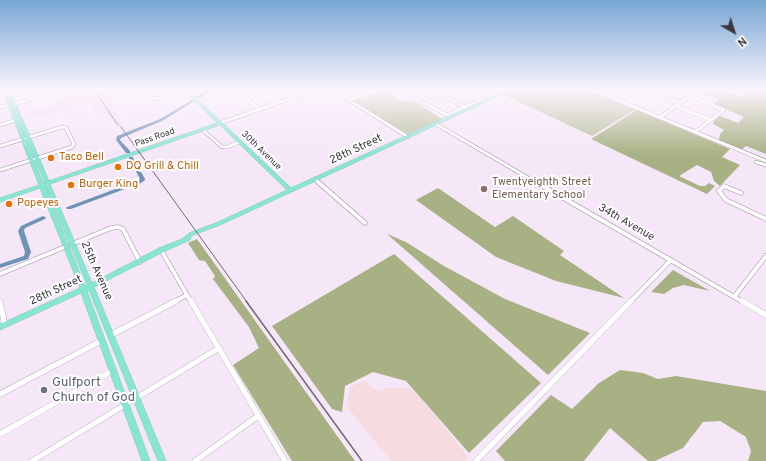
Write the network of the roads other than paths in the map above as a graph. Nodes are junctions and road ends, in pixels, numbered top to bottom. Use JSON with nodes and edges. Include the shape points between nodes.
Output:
{"nodes":[{"id":1,"x":15,"y":112,"type":"edge"},
{"id":2,"x":208,"y":112,"type":"edge"},
{"id":3,"x":255,"y":112,"type":"edge"},
{"id":4,"x":367,"y":112,"type":"edge"},
{"id":5,"x":440,"y":112,"type":"edge"},
{"id":6,"x":452,"y":112,"type":"edge"},
{"id":7,"x":463,"y":112,"type":"edge"},
{"id":8,"x":646,"y":112,"type":"edge"},
{"id":9,"x":667,"y":112,"type":"edge"},
{"id":10,"x":689,"y":112,"type":"edge"},
{"id":11,"x":722,"y":112,"type":"edge"},
{"id":12,"x":660,"y":117,"type":"junction"},
{"id":13,"x":18,"y":119,"type":"junction"},
{"id":14,"x":711,"y":120,"type":"junction"},
{"id":15,"x":220,"y":123,"type":"junction"},
{"id":16,"x":0,"y":124,"type":"edge"},
{"id":17,"x":436,"y":124,"type":"junction"},
{"id":18,"x":203,"y":130,"type":"junction"},
{"id":19,"x":695,"y":132,"type":"junction"},
{"id":20,"x":408,"y":137,"type":"junction"},
{"id":21,"x":26,"y":138,"type":"junction"},
{"id":22,"x":240,"y":142,"type":"junction"},
{"id":23,"x":0,"y":146,"type":"edge"},
{"id":24,"x":34,"y":159,"type":"junction"},
{"id":25,"x":766,"y":161,"type":"edge"},
{"id":26,"x":756,"y":162,"type":"dead end"},
{"id":27,"x":766,"y":165,"type":"edge"},
{"id":28,"x":0,"y":170,"type":"edge"},
{"id":29,"x":315,"y":179,"type":"junction"},
{"id":30,"x":44,"y":184,"type":"junction"},
{"id":31,"x":291,"y":191,"type":"junction"},
{"id":32,"x":741,"y":193,"type":"dead end"},
{"id":33,"x":0,"y":200,"type":"edge"},
{"id":34,"x":766,"y":219,"type":"edge"},
{"id":35,"x":364,"y":223,"type":"dead end"},
{"id":36,"x":69,"y":245,"type":"junction"},
{"id":37,"x":161,"y":250,"type":"junction"},
{"id":38,"x":766,"y":256,"type":"edge"},
{"id":39,"x":671,"y":260,"type":"junction"},
{"id":40,"x":140,"y":262,"type":"junction"},
{"id":41,"x":0,"y":274,"type":"edge"},
{"id":42,"x":90,"y":286,"type":"junction"},
{"id":43,"x":84,"y":290,"type":"junction"},
{"id":44,"x":187,"y":295,"type":"junction"},
{"id":45,"x":734,"y":297,"type":"junction"},
{"id":46,"x":0,"y":302,"type":"edge"},
{"id":47,"x":766,"y":315,"type":"edge"},
{"id":48,"x":3,"y":326,"type":"edge"},
{"id":49,"x":112,"y":335,"type":"junction"},
{"id":50,"x":101,"y":341,"type":"junction"},
{"id":51,"x":219,"y":348,"type":"junction"},
{"id":52,"x":112,"y":370,"type":"junction"},
{"id":53,"x":0,"y":394,"type":"edge"},
{"id":54,"x":137,"y":398,"type":"junction"},
{"id":55,"x":125,"y":405,"type":"junction"},
{"id":56,"x":258,"y":416,"type":"junction"},
{"id":57,"x":0,"y":434,"type":"edge"},
{"id":58,"x":32,"y":461,"type":"edge"},
{"id":59,"x":146,"y":461,"type":"edge"},
{"id":60,"x":162,"y":461,"type":"edge"},
{"id":61,"x":196,"y":461,"type":"edge"},
{"id":62,"x":285,"y":461,"type":"edge"},
{"id":63,"x":476,"y":461,"type":"edge"}],
"edges":[{"from":1,"to":13,"type":"main road","name":"25th Avenue"},
{"from":2,"to":15,"type":"main road","name":"30th Avenue"},
{"from":3,"to":15,"type":"street","name":"Pass Road"},
{"from":4,"to":20,"type":"street"},
{"from":5,"to":6,"type":"street","via":[[445,114]]},
{"from":7,"to":17,"type":"main road","name":"28th Street"},
{"from":8,"to":12,"type":"street"},
{"from":9,"to":12,"type":"street"},
{"from":10,"to":14,"type":"street"},
{"from":11,"to":14,"type":"street"},
{"from":12,"to":19,"type":"street"},
{"from":13,"to":16,"type":"street"},
{"from":13,"to":21,"type":"main road","name":"25th Avenue"},
{"from":14,"to":19,"type":"street"},
{"from":15,"to":18,"type":"main road","name":"Pass Road"},
{"from":15,"to":22,"type":"main road","name":"30th Avenue"},
{"from":17,"to":20,"type":"main road","name":"28th Street"},
{"from":17,"to":39,"type":"street","name":"34th Avenue"},
{"from":18,"to":22,"type":"street","via":[[222,148]]},
{"from":18,"to":30,"type":"main road","name":"Pass Road"},
{"from":19,"to":25,"type":"street"},
{"from":20,"to":29,"type":"main road","name":"28th Street"},
{"from":21,"to":23,"type":"street"},
{"from":21,"to":24,"type":"main road","name":"25th Avenue"},
{"from":21,"to":24,"type":"street","via":[[64,127],[74,146]]},
{"from":22,"to":31,"type":"main road","name":"30th Avenue"},
{"from":24,"to":28,"type":"street"},
{"from":24,"to":30,"type":"main road","name":"25th Avenue"},
{"from":26,"to":27,"type":"street"},
{"from":29,"to":31,"type":"main road","name":"28th Street"},
{"from":29,"to":35,"type":"street"},
{"from":30,"to":33,"type":"main road","name":"Pass Road"},
{"from":30,"to":36,"type":"main road","name":"25th Avenue"},
{"from":31,"to":37,"type":"main road","name":"28th Street","via":[[211,227],[191,239]]},
{"from":32,"to":34,"type":"street","via":[[724,186],[720,191],[726,200]]},
{"from":36,"to":40,"type":"street","via":[[118,227],[122,229]]},
{"from":36,"to":41,"type":"street"},
{"from":36,"to":42,"type":"main road","name":"25th Avenue"},
{"from":36,"to":43,"type":"main road","name":"25th Avenue"},
{"from":37,"to":40,"type":"main road","name":"28th Street"},
{"from":37,"to":44,"type":"street"},
{"from":38,"to":45,"type":"street"},
{"from":39,"to":45,"type":"street","name":"34th Avenue"},
{"from":39,"to":63,"type":"street"},
{"from":40,"to":42,"type":"main road","name":"28th Street"},
{"from":42,"to":43,"type":"main road","name":"28th Street"},
{"from":42,"to":49,"type":"main road","name":"25th Avenue"},
{"from":43,"to":48,"type":"main road","name":"28th Street"},
{"from":43,"to":50,"type":"main road","name":"25th Avenue"},
{"from":44,"to":49,"type":"street"},
{"from":44,"to":51,"type":"street"},
{"from":45,"to":47,"type":"street","name":"34th Avenue"},
{"from":46,"to":48,"type":"street"},
{"from":49,"to":54,"type":"main road","name":"25th Avenue"},
{"from":50,"to":52,"type":"main road","name":"25th Avenue"},
{"from":50,"to":53,"type":"street"},
{"from":51,"to":54,"type":"street"},
{"from":51,"to":56,"type":"street"},
{"from":52,"to":55,"type":"main road","name":"25th Avenue"},
{"from":52,"to":57,"type":"street"},
{"from":54,"to":55,"type":"street"},
{"from":54,"to":60,"type":"main road","name":"25th Avenue"},
{"from":55,"to":58,"type":"street"},
{"from":55,"to":59,"type":"main road","name":"25th Avenue"},
{"from":56,"to":61,"type":"street"},
{"from":56,"to":62,"type":"street"}]}
